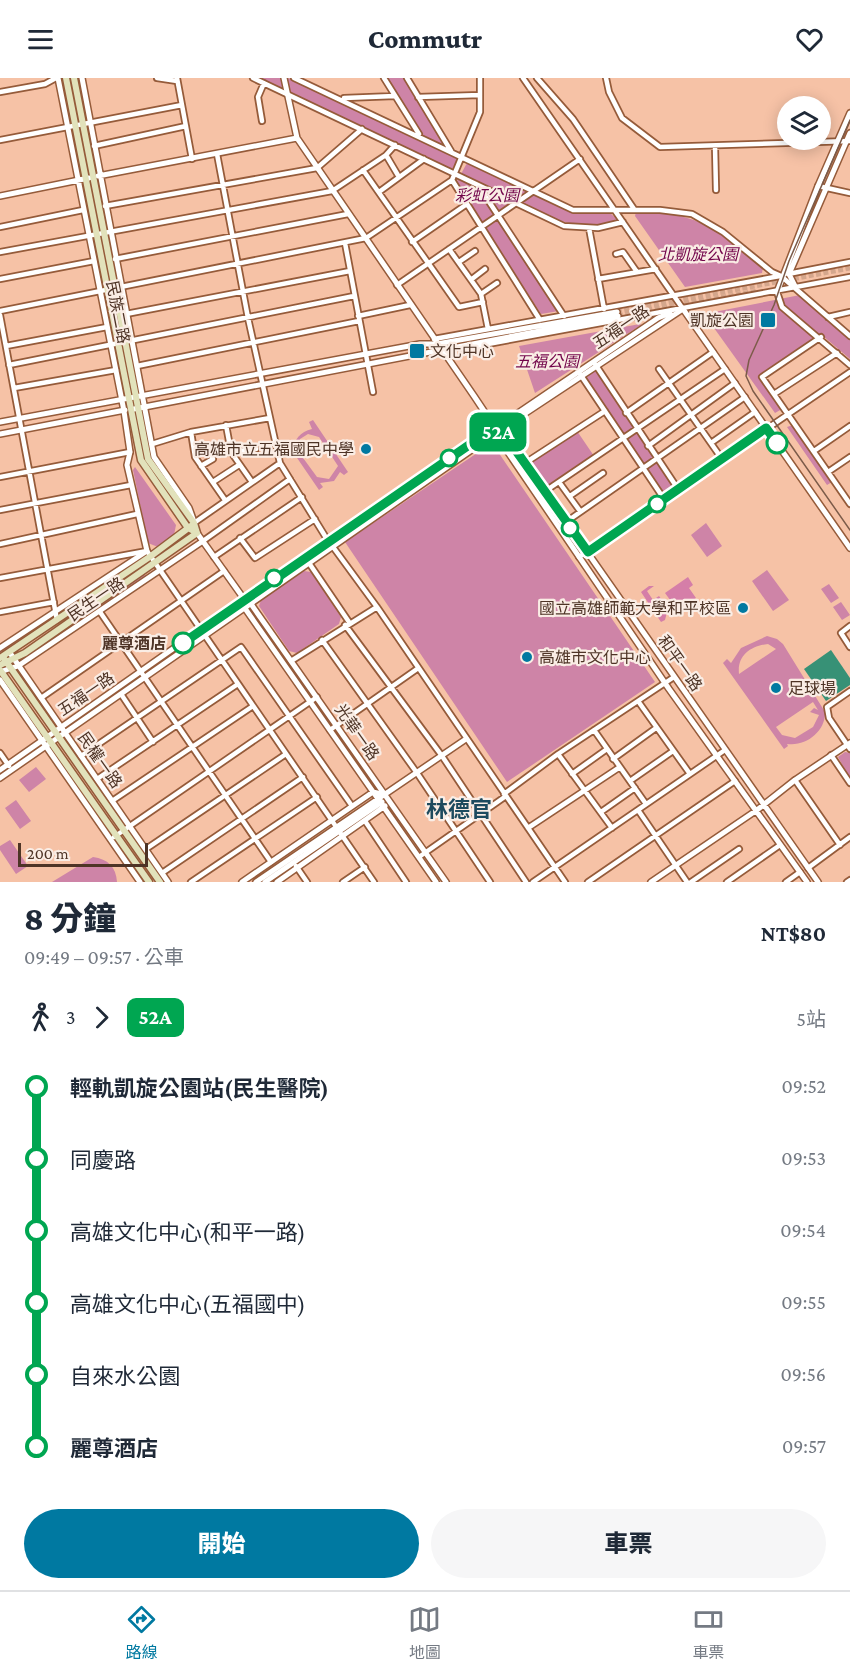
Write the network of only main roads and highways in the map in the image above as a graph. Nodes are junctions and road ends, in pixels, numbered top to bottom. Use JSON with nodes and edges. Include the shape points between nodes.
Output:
{"nodes":[{"id":1,"x":66,"y":78,"type":"edge"},
{"id":2,"x":74,"y":78,"type":"edge"},
{"id":3,"x":111,"y":290,"type":"junction"},
{"id":4,"x":148,"y":458,"type":"joint"},
{"id":5,"x":191,"y":526,"type":"junction"},
{"id":6,"x":197,"y":533,"type":"joint"},
{"id":7,"x":12,"y":656,"type":"junction"},
{"id":8,"x":3,"y":666,"type":"edge"},
{"id":9,"x":149,"y":882,"type":"edge"},
{"id":10,"x":160,"y":882,"type":"edge"}],
"edges":[{"from":1,"to":3,"type":"main road","name":"民族二路","via":[[92,235]]},
{"from":2,"to":3,"type":"main road","name":"民族二路","via":[[87,122],[106,232]]},
{"from":3,"to":4,"type":"main road","name":"民族二路"},
{"from":4,"to":5,"type":"main road","name":"光華一路"},
{"from":5,"to":6,"type":"main road","name":"光華一路"},
{"from":5,"to":7,"type":"main road","name":"民生一路"},
{"from":6,"to":7,"type":"main road","name":"民生一路"},
{"from":7,"to":8,"type":"main road","name":"民生一路"},
{"from":8,"to":9,"type":"main road","name":"民權一路","via":[[47,742]]},
{"from":8,"to":10,"type":"main road","name":"民權一路","via":[[60,732]]}]}
